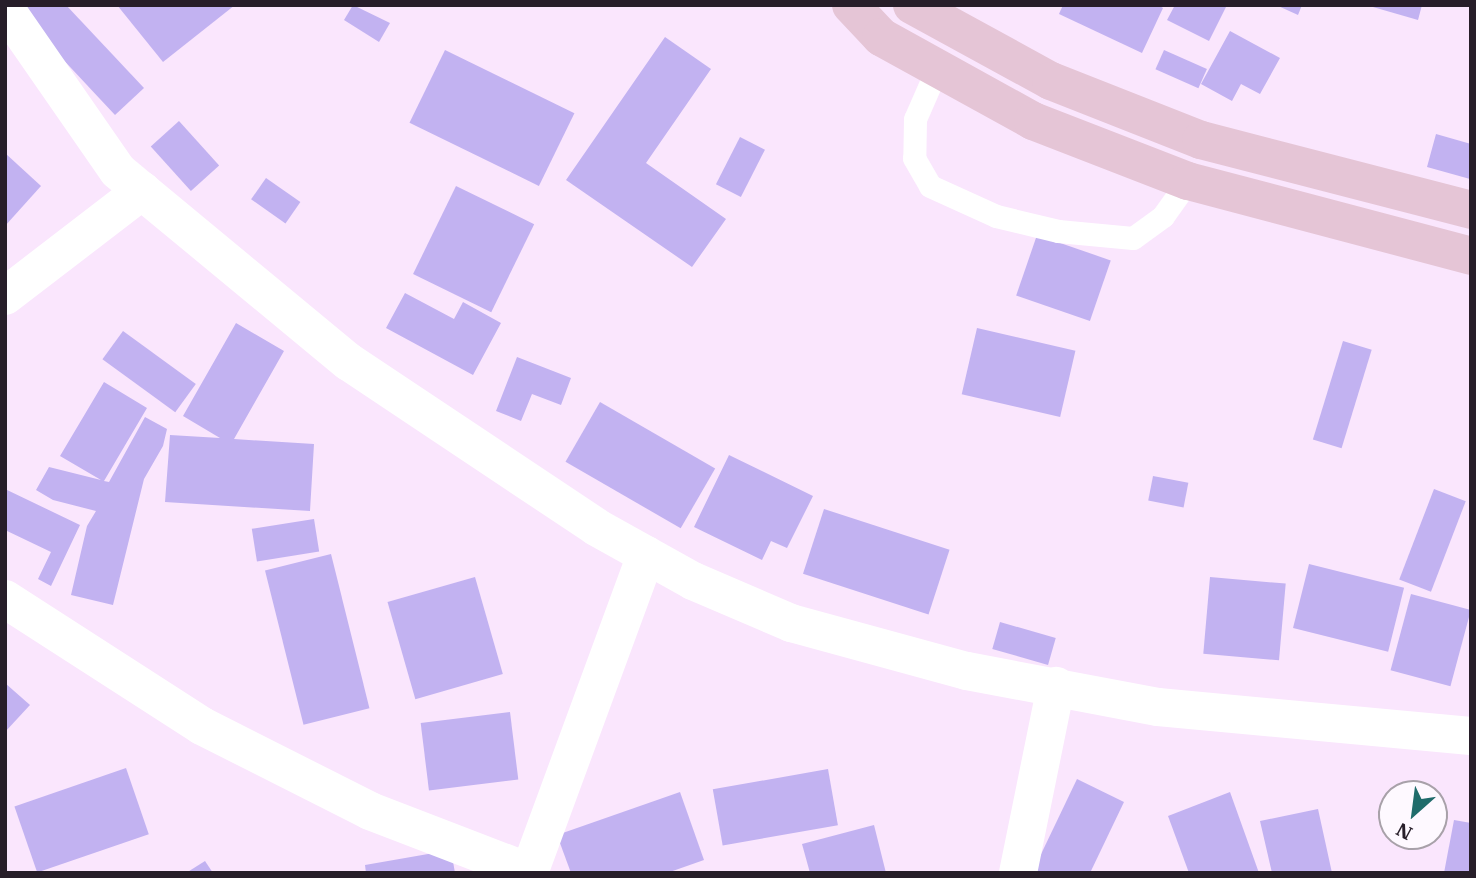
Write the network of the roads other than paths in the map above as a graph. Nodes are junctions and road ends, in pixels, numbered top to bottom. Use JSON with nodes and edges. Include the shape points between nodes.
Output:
{"nodes":[{"id":1,"x":851,"y":5,"type":"edge"},
{"id":2,"x":912,"y":5,"type":"edge"},
{"id":3,"x":5,"y":8,"type":"edge"},
{"id":4,"x":936,"y":71,"type":"junction"},
{"id":5,"x":1188,"y":181,"type":"junction"},
{"id":6,"x":142,"y":191,"type":"junction"},
{"id":7,"x":1471,"y":210,"type":"edge"},
{"id":8,"x":1471,"y":256,"type":"edge"},
{"id":9,"x":5,"y":296,"type":"edge"},
{"id":10,"x":646,"y":555,"type":"junction"},
{"id":11,"x":5,"y":599,"type":"edge"},
{"id":12,"x":1056,"y":686,"type":"junction"},
{"id":13,"x":1471,"y":736,"type":"edge"},
{"id":14,"x":529,"y":872,"type":"edge"},
{"id":15,"x":1018,"y":873,"type":"edge"}],
"edges":[{"from":1,"to":4,"type":"main road","via":[[881,37]]},
{"from":2,"to":7,"type":"main road","via":[[1051,82],[1201,140]]},
{"from":3,"to":6,"type":"street","via":[[118,171]]},
{"from":4,"to":5,"type":"main road","via":[[1033,121]]},
{"from":4,"to":5,"type":"lane","via":[[915,119],[914,158],[930,186],[996,216],[1058,232],[1133,238],[1163,216]]},
{"from":5,"to":8,"type":"main road"},
{"from":6,"to":9,"type":"street"},
{"from":6,"to":10,"type":"street","via":[[349,362],[596,527]]},
{"from":10,"to":12,"type":"street","via":[[791,623],[967,671]]},
{"from":10,"to":14,"type":"street"},
{"from":11,"to":14,"type":"street","via":[[202,726],[370,811]]},
{"from":12,"to":13,"type":"street","via":[[1158,708]]},
{"from":12,"to":15,"type":"street"}]}
